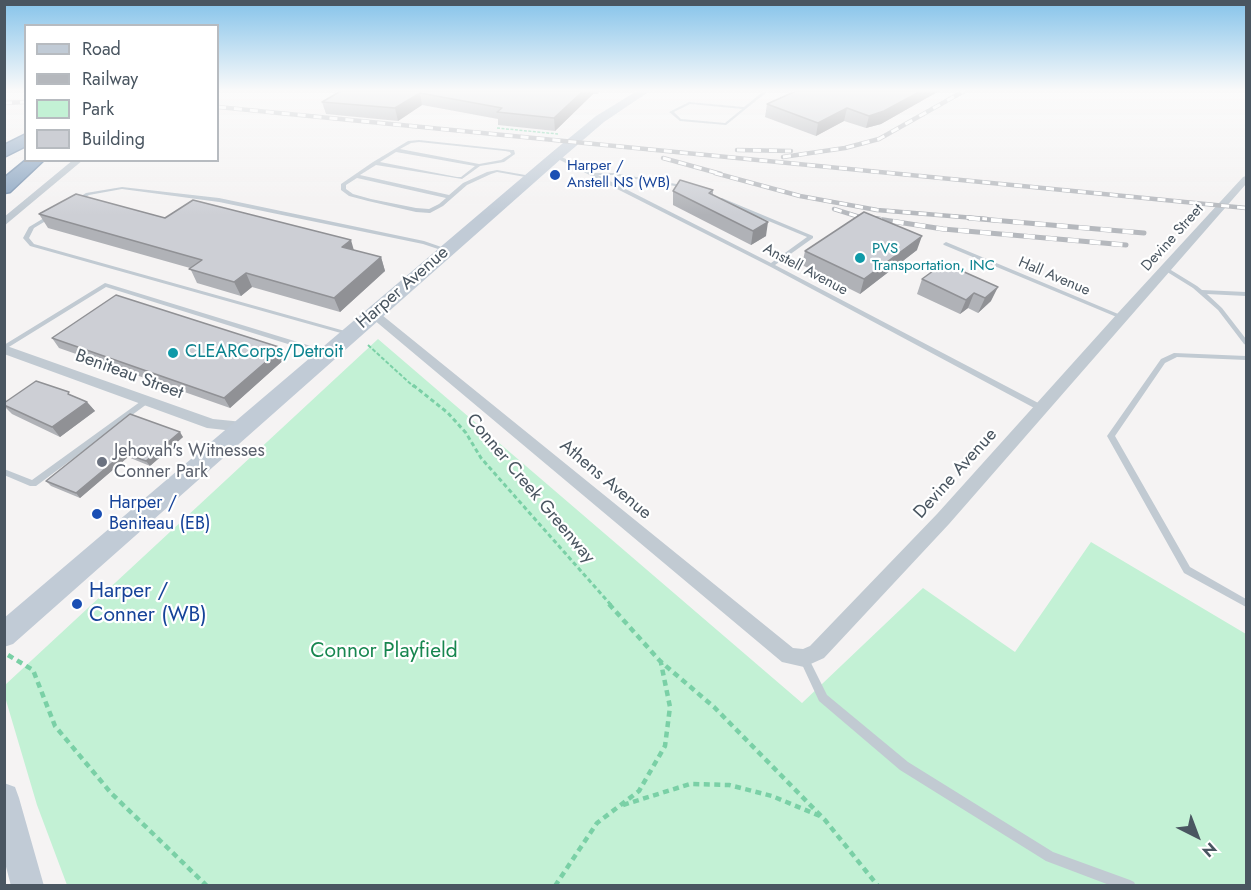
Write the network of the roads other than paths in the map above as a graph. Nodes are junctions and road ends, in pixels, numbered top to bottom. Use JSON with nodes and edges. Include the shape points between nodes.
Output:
{"nodes":[{"id":1,"x":584,"y":133,"type":"edge"},
{"id":2,"x":24,"y":140,"type":"edge"},
{"id":3,"x":395,"y":150,"type":"junction"},
{"id":4,"x":4,"y":152,"type":"edge"},
{"id":5,"x":24,"y":156,"type":"edge"},
{"id":6,"x":556,"y":156,"type":"junction"},
{"id":7,"x":34,"y":162,"type":"edge"},
{"id":8,"x":77,"y":162,"type":"edge"},
{"id":9,"x":375,"y":163,"type":"junction"},
{"id":10,"x":479,"y":165,"type":"junction"},
{"id":11,"x":4,"y":168,"type":"edge"},
{"id":12,"x":593,"y":174,"type":"junction"},
{"id":13,"x":356,"y":176,"type":"junction"},
{"id":14,"x":531,"y":177,"type":"junction"},
{"id":15,"x":1246,"y":179,"type":"edge"},
{"id":16,"x":4,"y":188,"type":"edge"},
{"id":17,"x":693,"y":188,"type":"edge"},
{"id":18,"x":451,"y":196,"type":"junction"},
{"id":19,"x":714,"y":197,"type":"edge"},
{"id":20,"x":69,"y":205,"type":"edge"},
{"id":21,"x":60,"y":210,"type":"edge"},
{"id":22,"x":4,"y":223,"type":"edge"},
{"id":23,"x":946,"y":244,"type":"dead end"},
{"id":24,"x":447,"y":250,"type":"junction"},
{"id":25,"x":771,"y":265,"type":"junction"},
{"id":26,"x":1166,"y":268,"type":"junction"},
{"id":27,"x":1200,"y":292,"type":"junction"},
{"id":28,"x":1246,"y":294,"type":"edge"},
{"id":29,"x":373,"y":314,"type":"junction"},
{"id":30,"x":1120,"y":317,"type":"junction"},
{"id":31,"x":350,"y":334,"type":"junction"},
{"id":32,"x":1246,"y":343,"type":"edge"},
{"id":33,"x":4,"y":348,"type":"edge"},
{"id":34,"x":327,"y":354,"type":"junction"},
{"id":35,"x":1246,"y":358,"type":"edge"},
{"id":36,"x":147,"y":401,"type":"junction"},
{"id":37,"x":1041,"y":408,"type":"junction"},
{"id":38,"x":243,"y":427,"type":"junction"},
{"id":39,"x":4,"y":472,"type":"edge"},
{"id":40,"x":1246,"y":603,"type":"edge"},
{"id":41,"x":4,"y":635,"type":"edge"},
{"id":42,"x":810,"y":655,"type":"junction"},
{"id":43,"x":4,"y":798,"type":"edge"},
{"id":44,"x":28,"y":885,"type":"edge"},
{"id":45,"x":1130,"y":885,"type":"edge"}],
"edges":[{"from":1,"to":6,"type":"main road","name":"Harper Avenue"},
{"from":2,"to":4,"type":"highway"},
{"from":3,"to":9,"type":"lane"},
{"from":3,"to":10,"type":"lane"},
{"from":3,"to":10,"type":"lane","via":[[419,141],[512,151],[502,161]]},
{"from":5,"to":11,"type":"highway"},
{"from":6,"to":12,"type":"lane","name":"Anstell Avenue"},
{"from":6,"to":14,"type":"main road","name":"Harper Avenue"},
{"from":7,"to":16,"type":"highway"},
{"from":8,"to":22,"type":"street"},
{"from":9,"to":10,"type":"lane","via":[[456,178]]},
{"from":9,"to":13,"type":"lane"},
{"from":12,"to":17,"type":"lane"},
{"from":12,"to":25,"type":"lane","name":"Anstell Avenue"},
{"from":13,"to":18,"type":"lane"},
{"from":13,"to":18,"type":"lane","via":[[343,185],[351,195],[416,210],[430,211]]},
{"from":14,"to":18,"type":"lane","via":[[489,172]]},
{"from":14,"to":24,"type":"main road","name":"Harper Avenue"},
{"from":15,"to":26,"type":"street","name":"Devine Street"},
{"from":19,"to":25,"type":"lane","via":[[811,237]]},
{"from":20,"to":24,"type":"lane","via":[[88,194],[122,188],[219,200]]},
{"from":21,"to":31,"type":"lane","via":[[32,227],[26,238],[32,245]]},
{"from":23,"to":30,"type":"lane","name":"Hall Avenue"},
{"from":24,"to":29,"type":"main road","name":"Harper Avenue"},
{"from":25,"to":37,"type":"lane","name":"Anstell Avenue"},
{"from":26,"to":27,"type":"lane"},
{"from":26,"to":30,"type":"street","name":"Devine Street"},
{"from":27,"to":28,"type":"lane"},
{"from":27,"to":32,"type":"lane","via":[[1220,309]]},
{"from":29,"to":31,"type":"main road","name":"Harper Avenue"},
{"from":29,"to":42,"type":"street","name":"Athens Avenue","via":[[789,656]]},
{"from":30,"to":37,"type":"street","name":"Devine Avenue"},
{"from":31,"to":34,"type":"main road","name":"Harper Avenue"},
{"from":33,"to":34,"type":"lane","via":[[105,285]]},
{"from":33,"to":36,"type":"street","name":"Beniteau Street"},
{"from":34,"to":38,"type":"main road","name":"Harper Avenue"},
{"from":35,"to":40,"type":"lane","via":[[1176,355],[1164,361],[1111,436],[1187,570]]},
{"from":36,"to":38,"type":"street","name":"Beniteau Street","via":[[212,424]]},
{"from":36,"to":39,"type":"lane","via":[[33,484]]},
{"from":37,"to":42,"type":"street","name":"Devine Avenue","via":[[943,519]]},
{"from":38,"to":41,"type":"main road","name":"Harper Avenue"},
{"from":42,"to":45,"type":"lane","via":[[823,698],[904,766],[1050,857]]},
{"from":43,"to":44,"type":"main road"}]}
